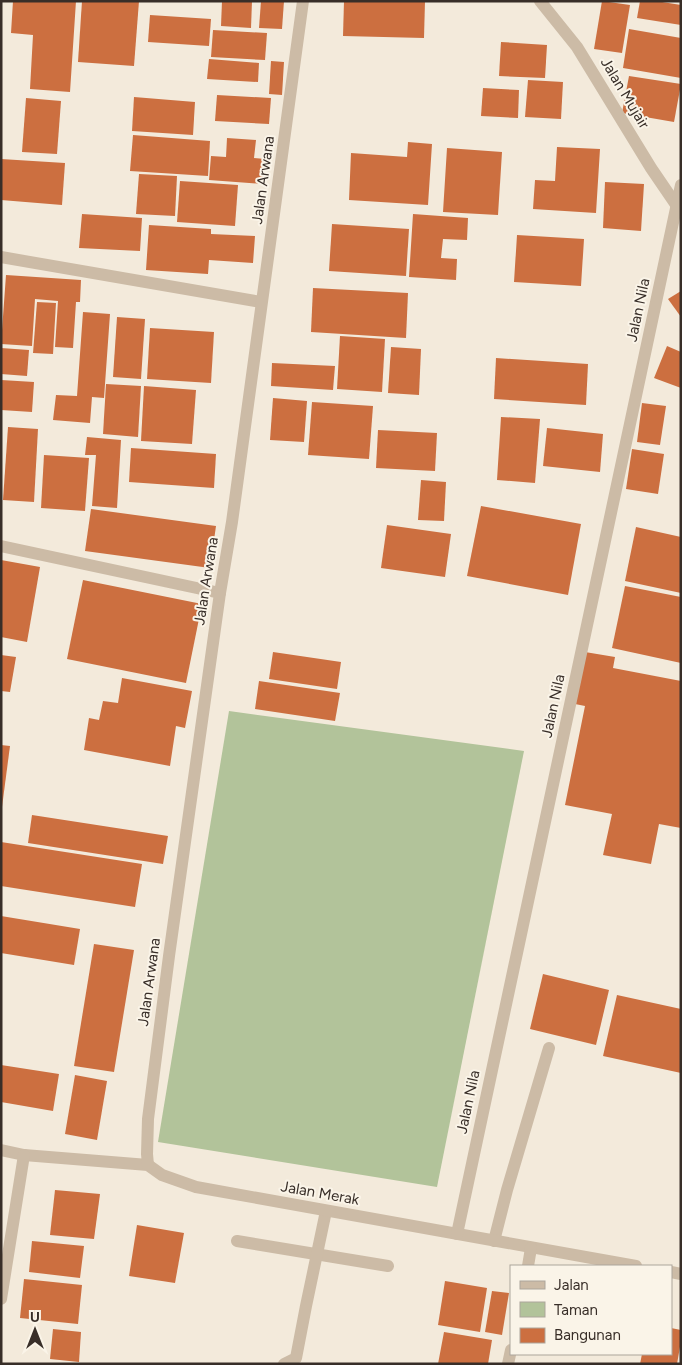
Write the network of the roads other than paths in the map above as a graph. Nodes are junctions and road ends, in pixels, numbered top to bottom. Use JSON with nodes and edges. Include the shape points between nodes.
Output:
{"nodes":[{"id":1,"x":303,"y":1,"type":"edge"},
{"id":2,"x":540,"y":1,"type":"edge"},
{"id":3,"x":681,"y":185,"type":"edge"},
{"id":4,"x":679,"y":209,"type":"edge"},
{"id":5,"x":1,"y":257,"type":"edge"},
{"id":6,"x":262,"y":302,"type":"junction"},
{"id":7,"x":1,"y":546,"type":"edge"},
{"id":8,"x":220,"y":593,"type":"junction"},
{"id":9,"x":549,"y":1048,"type":"dead end"},
{"id":10,"x":1,"y":1150,"type":"edge"},
{"id":11,"x":24,"y":1155,"type":"junction"},
{"id":12,"x":148,"y":1165,"type":"junction"},
{"id":13,"x":326,"y":1211,"type":"junction"},
{"id":14,"x":456,"y":1234,"type":"junction"},
{"id":15,"x":237,"y":1241,"type":"dead end"},
{"id":16,"x":494,"y":1241,"type":"junction"},
{"id":17,"x":531,"y":1248,"type":"junction"},
{"id":18,"x":316,"y":1255,"type":"junction"},
{"id":19,"x":528,"y":1265,"type":"edge"},
{"id":20,"x":630,"y":1265,"type":"edge"},
{"id":21,"x":388,"y":1266,"type":"dead end"},
{"id":22,"x":1,"y":1299,"type":"edge"},
{"id":23,"x":301,"y":1361,"type":"edge"},
{"id":24,"x":284,"y":1364,"type":"edge"}],
"edges":[{"from":1,"to":6,"type":"street","name":"Jalan Arwana"},
{"from":2,"to":4,"type":"street","name":"Jalan Mujair","via":[[577,47],[650,168]]},
{"from":3,"to":4,"type":"street","name":"Jalan Nila"},
{"from":4,"to":14,"type":"street","name":"Jalan Nila"},
{"from":5,"to":6,"type":"street"},
{"from":6,"to":8,"type":"street","name":"Jalan Arwana"},
{"from":7,"to":8,"type":"street"},
{"from":8,"to":12,"type":"street","name":"Jalan Arwana","via":[[148,1119]]},
{"from":9,"to":16,"type":"street"},
{"from":10,"to":11,"type":"street","name":"Jalan Merak"},
{"from":11,"to":12,"type":"street","name":"Jalan Merak"},
{"from":11,"to":22,"type":"street"},
{"from":12,"to":13,"type":"street","name":"Jalan Merak","via":[[162,1175],[196,1187]]},
{"from":13,"to":14,"type":"street","name":"Jalan Merak"},
{"from":13,"to":18,"type":"street"},
{"from":14,"to":16,"type":"street","name":"Jalan Merak"},
{"from":15,"to":18,"type":"street"},
{"from":16,"to":17,"type":"street","name":"Jalan Merak"},
{"from":17,"to":19,"type":"street"},
{"from":17,"to":20,"type":"street","name":"Jalan Merak"},
{"from":18,"to":21,"type":"street"},
{"from":18,"to":23,"type":"street"},
{"from":23,"to":24,"type":"street"}]}
